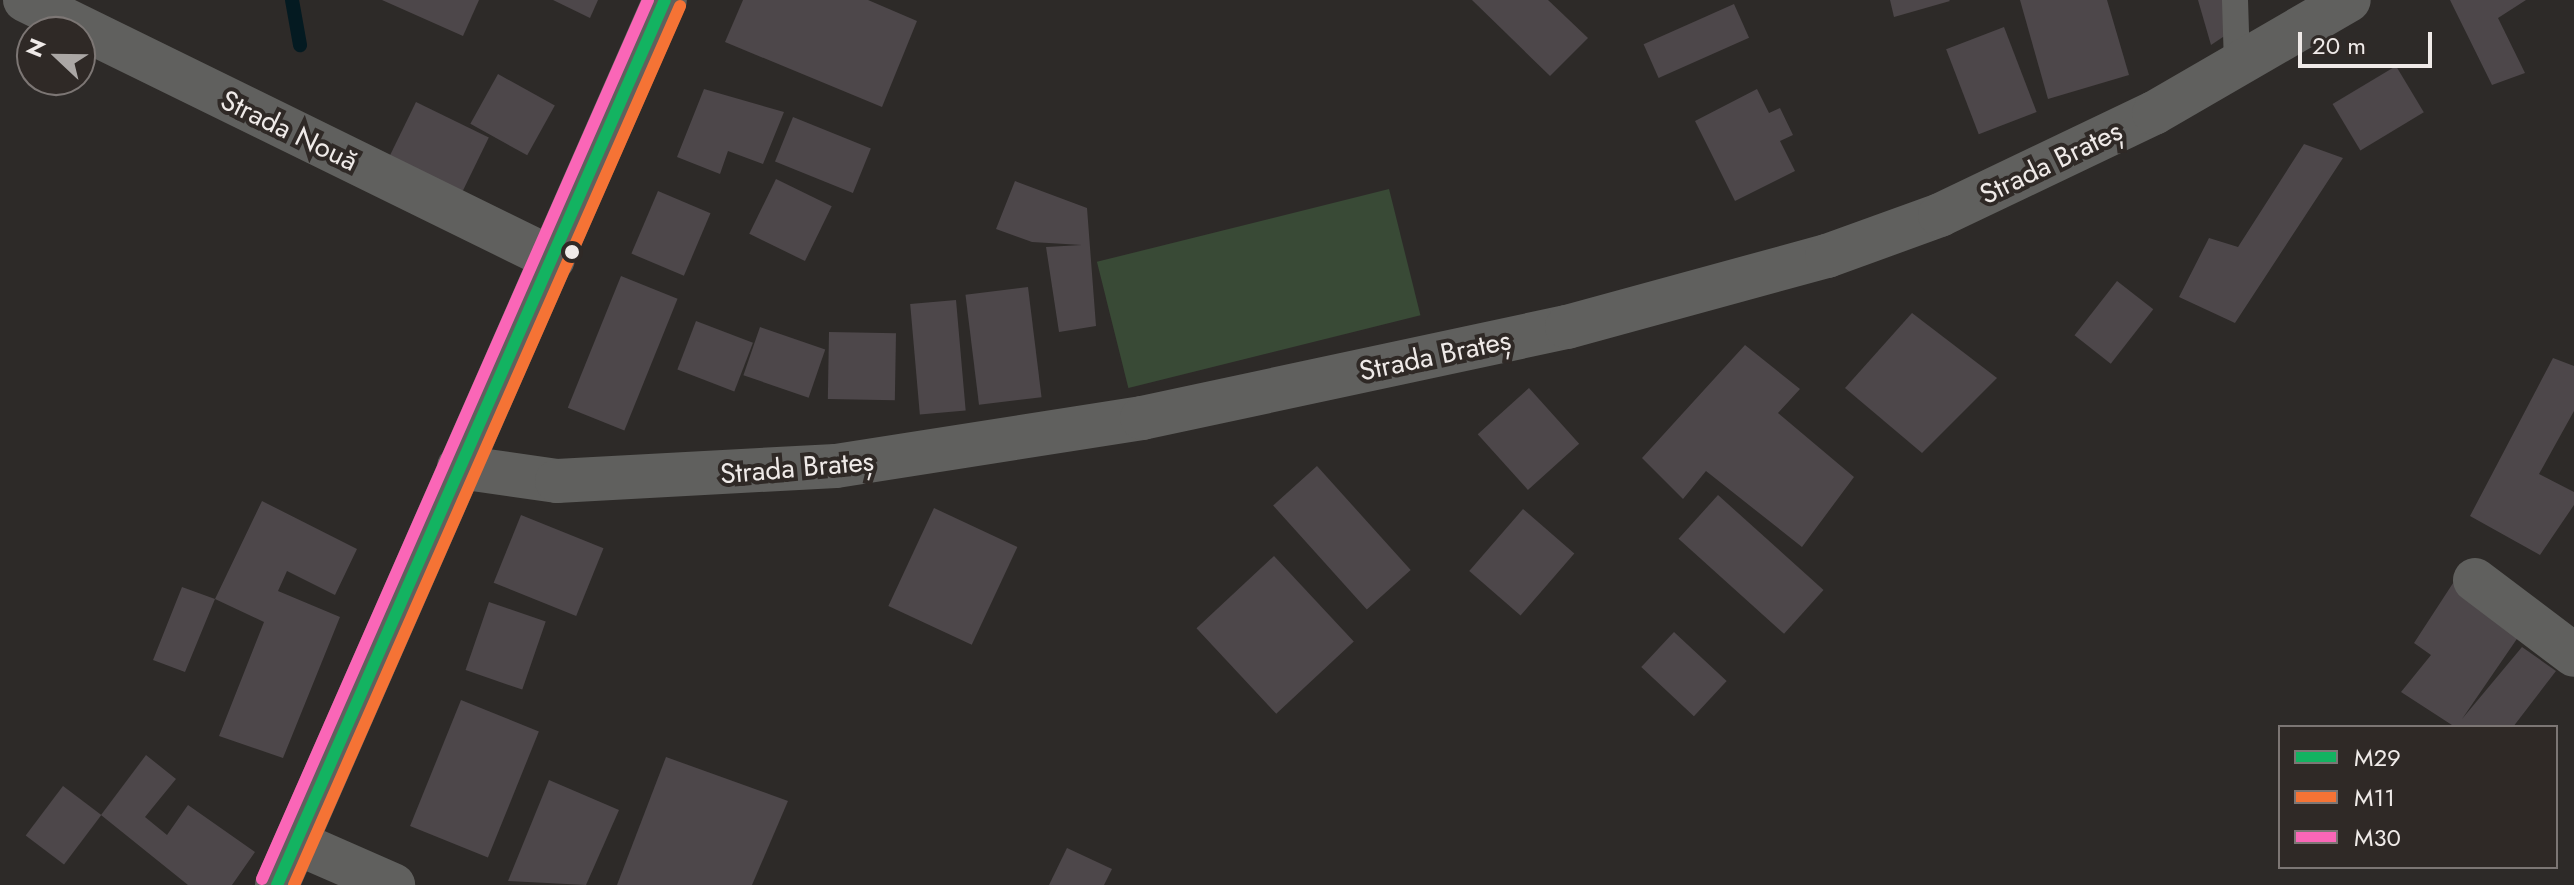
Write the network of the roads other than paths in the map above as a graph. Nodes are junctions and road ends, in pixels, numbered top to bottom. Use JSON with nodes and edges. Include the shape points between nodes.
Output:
{"nodes":[{"id":1,"x":25,"y":0,"type":"edge"},
{"id":2,"x":665,"y":0,"type":"edge"},
{"id":3,"x":2235,"y":0,"type":"edge"},
{"id":4,"x":2349,"y":0,"type":"edge"},
{"id":5,"x":2237,"y":65,"type":"junction"},
{"id":6,"x":553,"y":259,"type":"junction"},
{"id":7,"x":459,"y":467,"type":"junction"},
{"id":8,"x":2475,"y":580,"type":"dead end"},
{"id":9,"x":2574,"y":655,"type":"edge"},
{"id":10,"x":297,"y":843,"type":"junction"},
{"id":11,"x":277,"y":885,"type":"edge"},
{"id":12,"x":393,"y":885,"type":"edge"}],
"edges":[{"from":1,"to":6,"type":"street","name":"Strada Nouă"},
{"from":2,"to":6,"type":"street"},
{"from":3,"to":5,"type":"lane"},
{"from":4,"to":5,"type":"street","name":"Strada Brateș"},
{"from":5,"to":7,"type":"street","name":"Strada Brateș","via":[[2046,168],[1940,215],[1720,289],[1552,331],[1142,418],[836,466],[571,481]]},
{"from":6,"to":7,"type":"street"},
{"from":7,"to":10,"type":"street"},
{"from":8,"to":9,"type":"street"},
{"from":10,"to":11,"type":"street"},
{"from":10,"to":12,"type":"street"}]}
